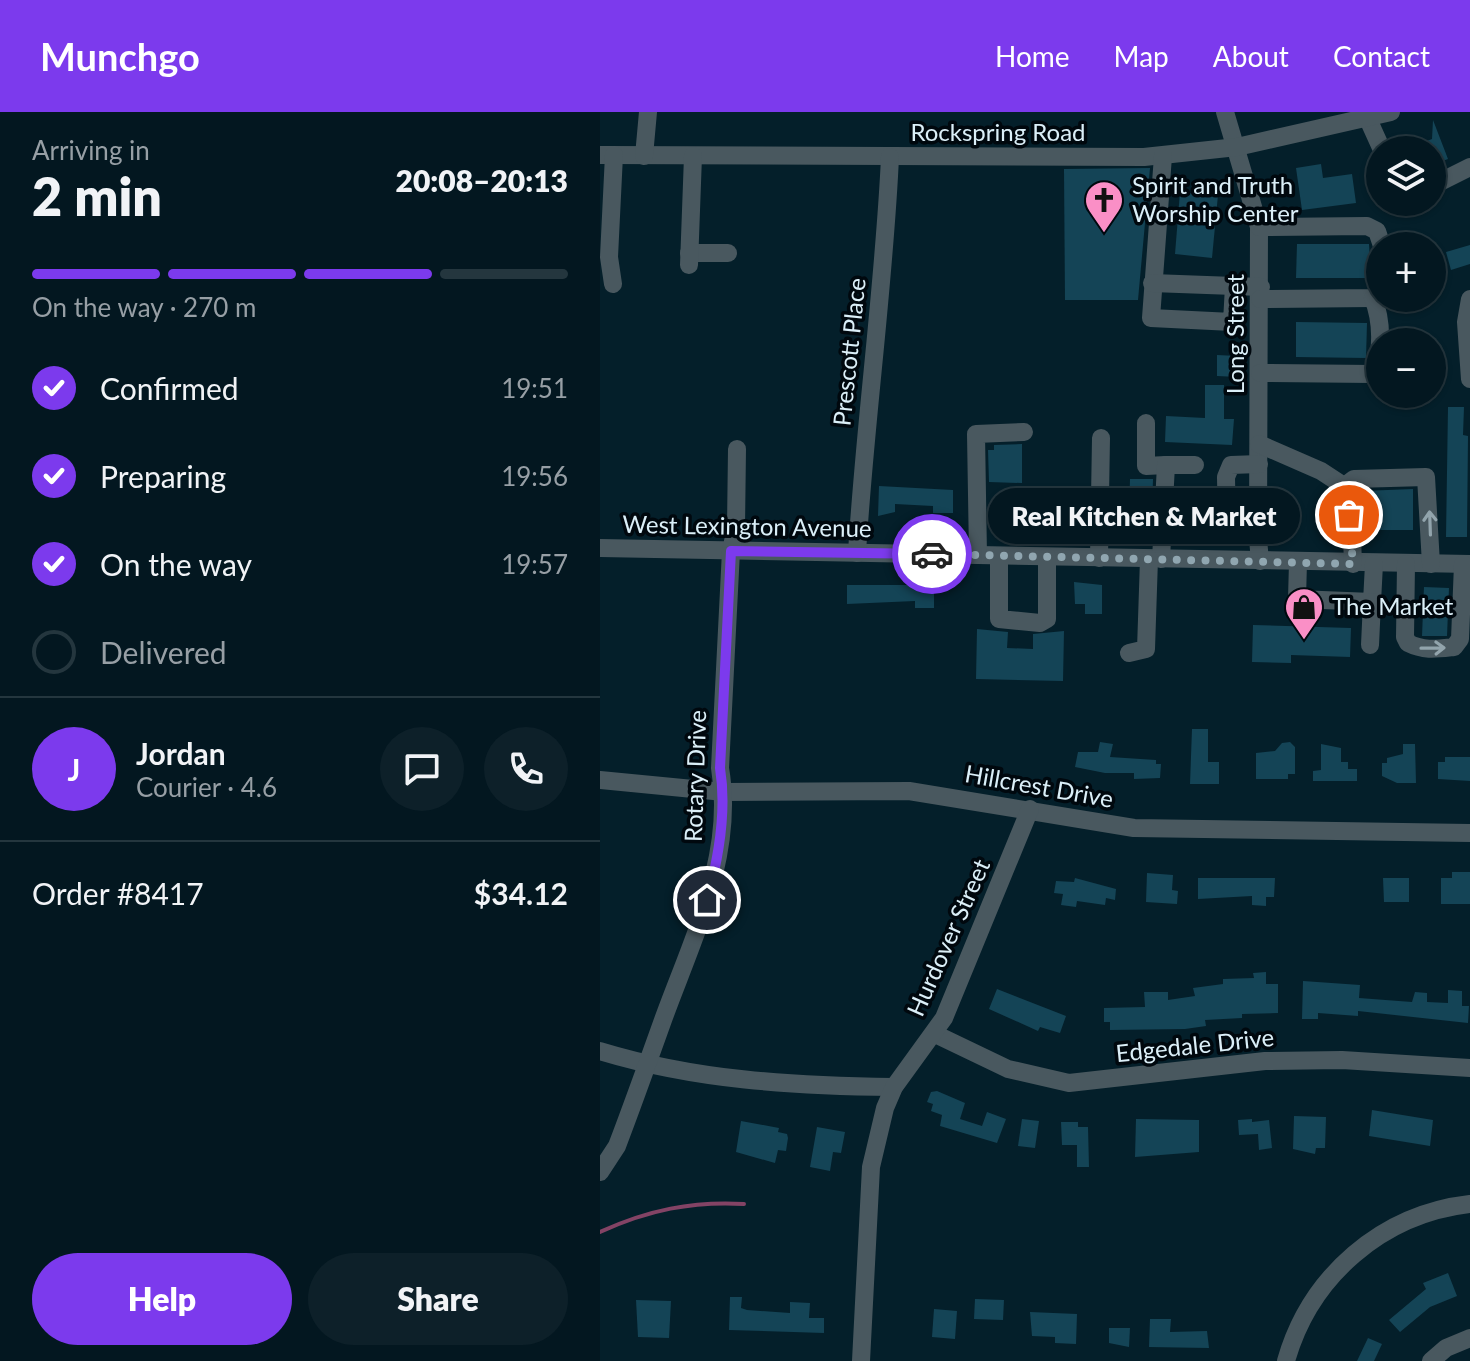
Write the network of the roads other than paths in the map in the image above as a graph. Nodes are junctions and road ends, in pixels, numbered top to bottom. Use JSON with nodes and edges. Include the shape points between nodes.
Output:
{"nodes":[{"id":1,"x":648,"y":112,"type":"edge"},
{"id":2,"x":1225,"y":112,"type":"edge"},
{"id":3,"x":1378,"y":115,"type":"edge"},
{"id":4,"x":1339,"y":119,"type":"edge"},
{"id":5,"x":1380,"y":136,"type":"edge"},
{"id":6,"x":1237,"y":147,"type":"junction"},
{"id":7,"x":607,"y":155,"type":"edge"},
{"id":8,"x":644,"y":156,"type":"junction"},
{"id":9,"x":693,"y":156,"type":"junction"},
{"id":10,"x":1163,"y":156,"type":"junction"},
{"id":11,"x":890,"y":157,"type":"junction"},
{"id":12,"x":1470,"y":167,"type":"edge"},
{"id":13,"x":1446,"y":179,"type":"edge"},
{"id":14,"x":1259,"y":227,"type":"junction"},
{"id":15,"x":1377,"y":232,"type":"edge"},
{"id":16,"x":728,"y":253,"type":"dead end"},
{"id":17,"x":1152,"y":283,"type":"junction"},
{"id":18,"x":613,"y":284,"type":"dead end"},
{"id":19,"x":1234,"y":286,"type":"junction"},
{"id":20,"x":1260,"y":293,"type":"junction"},
{"id":21,"x":1366,"y":293,"type":"edge"},
{"id":22,"x":1470,"y":299,"type":"edge"},
{"id":23,"x":1378,"y":312,"type":"edge"},
{"id":24,"x":1260,"y":373,"type":"junction"},
{"id":25,"x":1470,"y":379,"type":"edge"},
{"id":26,"x":1146,"y":423,"type":"dead end"},
{"id":27,"x":1024,"y":432,"type":"dead end"},
{"id":28,"x":1101,"y":438,"type":"dead end"},
{"id":29,"x":1259,"y":444,"type":"junction"},
{"id":30,"x":737,"y":449,"type":"dead end"},
{"id":31,"x":1259,"y":464,"type":"junction"},
{"id":32,"x":1166,"y":465,"type":"junction"},
{"id":33,"x":1195,"y":465,"type":"dead end"},
{"id":34,"x":1350,"y":490,"type":"junction"},
{"id":35,"x":1045,"y":511,"type":"dead end"},
{"id":36,"x":1100,"y":512,"type":"junction"},
{"id":37,"x":1227,"y":531,"type":"dead end"},
{"id":38,"x":600,"y":548,"type":"edge"},
{"id":39,"x":731,"y":551,"type":"junction"},
{"id":40,"x":857,"y":553,"type":"junction"},
{"id":41,"x":978,"y":555,"type":"junction"},
{"id":42,"x":999,"y":556,"type":"junction"},
{"id":43,"x":1047,"y":557,"type":"junction"},
{"id":44,"x":1099,"y":558,"type":"junction"},
{"id":45,"x":1155,"y":559,"type":"junction"},
{"id":46,"x":1260,"y":561,"type":"junction"},
{"id":47,"x":1298,"y":562,"type":"junction"},
{"id":48,"x":1353,"y":564,"type":"junction"},
{"id":49,"x":1374,"y":564,"type":"junction"},
{"id":50,"x":1406,"y":564,"type":"junction"},
{"id":51,"x":1431,"y":564,"type":"junction"},
{"id":52,"x":1466,"y":564,"type":"edge"},
{"id":53,"x":1372,"y":602,"type":"junction"},
{"id":54,"x":1370,"y":645,"type":"dead end"},
{"id":55,"x":1129,"y":653,"type":"dead end"},
{"id":56,"x":600,"y":780,"type":"edge"},
{"id":57,"x":724,"y":792,"type":"junction"},
{"id":58,"x":1030,"y":809,"type":"junction"},
{"id":59,"x":1470,"y":833,"type":"edge"},
{"id":60,"x":935,"y":1034,"type":"junction"},
{"id":61,"x":600,"y":1051,"type":"edge"},
{"id":62,"x":648,"y":1065,"type":"junction"},
{"id":63,"x":1470,"y":1068,"type":"edge"},
{"id":64,"x":894,"y":1087,"type":"junction"},
{"id":65,"x":600,"y":1172,"type":"edge"},
{"id":66,"x":1470,"y":1204,"type":"edge"},
{"id":67,"x":1470,"y":1338,"type":"edge"},
{"id":68,"x":861,"y":1361,"type":"edge"},
{"id":69,"x":1286,"y":1361,"type":"edge"},
{"id":70,"x":1431,"y":1361,"type":"edge"}],
"edges":[{"from":1,"to":8,"type":"street"},
{"from":2,"to":6,"type":"street","name":"Long Street"},
{"from":3,"to":4,"type":"street","name":"Rockspring Road"},
{"from":3,"to":5,"type":"street"},
{"from":4,"to":6,"type":"street","name":"Rockspring Road"},
{"from":6,"to":10,"type":"street","name":"Rockspring Road"},
{"from":6,"to":14,"type":"street","name":"Long Street"},
{"from":7,"to":8,"type":"street","name":"Rockspring Road"},
{"from":7,"to":18,"type":"street"},
{"from":8,"to":9,"type":"street","name":"Rockspring Road"},
{"from":9,"to":11,"type":"street","name":"Rockspring Road"},
{"from":9,"to":16,"type":"street","via":[[689,259]]},
{"from":10,"to":11,"type":"street","name":"Rockspring Road"},
{"from":10,"to":17,"type":"street"},
{"from":11,"to":40,"type":"street","name":"Prescott Place"},
{"from":12,"to":13,"type":"street"},
{"from":14,"to":15,"type":"street","via":[[1367,226]]},
{"from":14,"to":20,"type":"street","name":"Long Street"},
{"from":17,"to":19,"type":"street"},
{"from":17,"to":19,"type":"street","via":[[1151,318],[1232,322]]},
{"from":19,"to":20,"type":"street"},
{"from":20,"to":21,"type":"street"},
{"from":20,"to":24,"type":"street","name":"Long Street"},
{"from":22,"to":25,"type":"street"},
{"from":23,"to":24,"type":"street","via":[[1379,362],[1373,374]]},
{"from":24,"to":29,"type":"street","name":"Long Street"},
{"from":26,"to":32,"type":"street","via":[[1146,466]]},
{"from":27,"to":41,"type":"street","via":[[976,434]]},
{"from":28,"to":36,"type":"street"},
{"from":29,"to":31,"type":"street","name":"Long Street"},
{"from":29,"to":34,"type":"street"},
{"from":30,"to":39,"type":"street","name":"Rotary Drive"},
{"from":31,"to":37,"type":"street","via":[[1231,465],[1226,477]]},
{"from":31,"to":46,"type":"street","name":"Long Street"},
{"from":32,"to":33,"type":"street"},
{"from":32,"to":45,"type":"street"},
{"from":34,"to":48,"type":"street"},
{"from":51,"to":34,"type":"street","one_way":true,"via":[[1426,477],[1354,479]]},
{"from":35,"to":36,"type":"street"},
{"from":36,"to":44,"type":"street"},
{"from":38,"to":39,"type":"street","name":"West Lexington Avenue"},
{"from":39,"to":40,"type":"street","name":"West Lexington Avenue"},
{"from":39,"to":57,"type":"street","name":"Rotary Drive","via":[[720,768]]},
{"from":40,"to":41,"type":"street","name":"West Lexington Avenue"},
{"from":41,"to":42,"type":"street","name":"West Lexington Avenue"},
{"from":42,"to":43,"type":"street","name":"West Lexington Avenue"},
{"from":42,"to":43,"type":"street","via":[[999,619],[1040,623],[1047,619]]},
{"from":43,"to":44,"type":"street","name":"West Lexington Avenue"},
{"from":44,"to":45,"type":"street","name":"West Lexington Avenue"},
{"from":45,"to":46,"type":"street","name":"West Lexington Avenue"},
{"from":45,"to":55,"type":"street","via":[[1146,649]]},
{"from":46,"to":47,"type":"street","name":"West Lexington Avenue"},
{"from":47,"to":48,"type":"street","name":"West Lexington Avenue"},
{"from":47,"to":53,"type":"street","via":[[1297,599]]},
{"from":48,"to":49,"type":"street","name":"West Lexington Avenue"},
{"from":49,"to":50,"type":"street","name":"West Lexington Avenue"},
{"from":49,"to":53,"type":"street"},
{"from":50,"to":51,"type":"street","name":"West Lexington Avenue"},
{"from":50,"to":52,"type":"street","one_way":true,"via":[[1405,637],[1418,648],[1433,650],[1454,647],[1460,639]]},
{"from":51,"to":52,"type":"street","name":"West Lexington Avenue"},
{"from":53,"to":54,"type":"street"},
{"from":56,"to":57,"type":"street","name":"Hillcrest Drive"},
{"from":57,"to":58,"type":"street","name":"Hillcrest Drive","via":[[909,791]]},
{"from":57,"to":62,"type":"street","name":"Rotary Drive","via":[[719,843],[701,921]]},
{"from":58,"to":59,"type":"street","name":"Hillcrest Drive","via":[[1158,829]]},
{"from":58,"to":60,"type":"street","name":"Hurdover Street"},
{"from":60,"to":63,"type":"street","name":"Edgedale Drive","via":[[1008,1069],[1069,1083],[1265,1061]]},
{"from":60,"to":64,"type":"street","name":"Hurdover Street"},
{"from":61,"to":62,"type":"street"},
{"from":62,"to":64,"type":"street","via":[[780,1084]]},
{"from":62,"to":65,"type":"street","name":"Rotary Drive","via":[[617,1146]]},
{"from":64,"to":68,"type":"street","name":"Hurdover Street","via":[[871,1167]]},
{"from":66,"to":69,"type":"street","via":[[1408,1220],[1345,1261],[1313,1300]]},
{"from":67,"to":70,"type":"street"}]}
